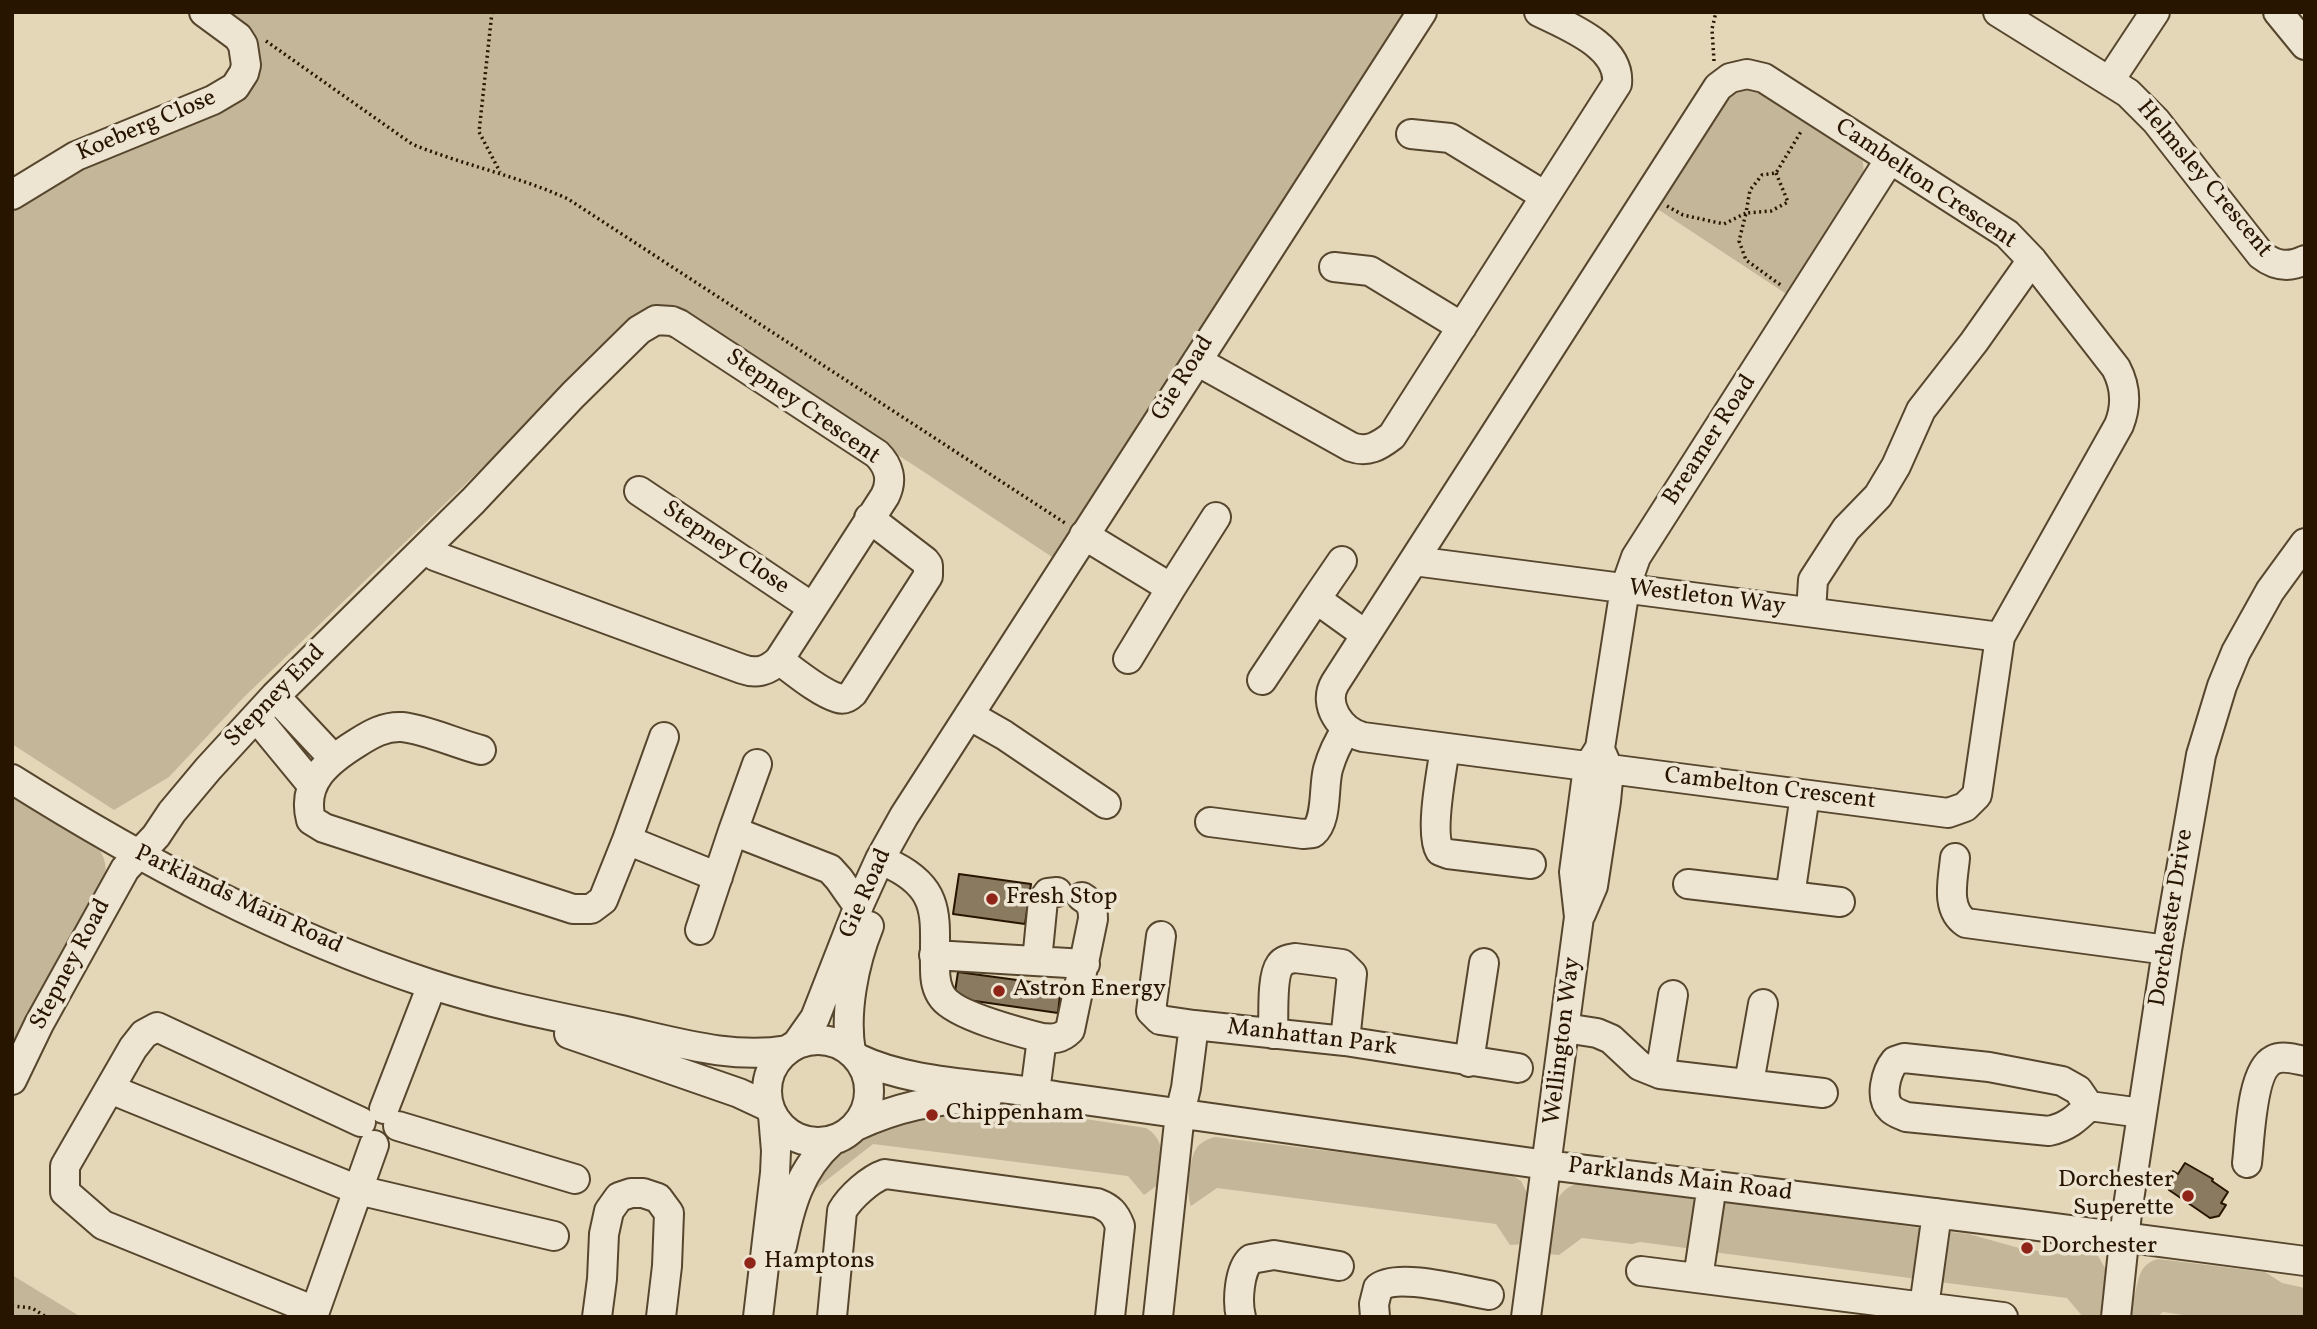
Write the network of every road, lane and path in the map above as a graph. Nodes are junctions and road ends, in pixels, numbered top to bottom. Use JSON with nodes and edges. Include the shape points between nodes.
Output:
{"nodes":[{"id":1,"x":205,"y":12,"type":"edge"},
{"id":2,"x":492,"y":12,"type":"edge"},
{"id":3,"x":1422,"y":12,"type":"edge"},
{"id":4,"x":1539,"y":12,"type":"edge"},
{"id":5,"x":1716,"y":12,"type":"edge"},
{"id":6,"x":1998,"y":12,"type":"edge"},
{"id":7,"x":2155,"y":12,"type":"edge"},
{"id":8,"x":2278,"y":12,"type":"edge"},
{"id":9,"x":262,"y":38,"type":"dead end"},
{"id":10,"x":2305,"y":45,"type":"edge"},
{"id":11,"x":2110,"y":80,"type":"junction"},
{"id":12,"x":1724,"y":82,"type":"junction"},
{"id":13,"x":1812,"y":109,"type":"junction"},
{"id":14,"x":1411,"y":134,"type":"dead end"},
{"id":15,"x":1890,"y":159,"type":"junction"},
{"id":16,"x":500,"y":172,"type":"junction"},
{"id":17,"x":1776,"y":173,"type":"junction"},
{"id":18,"x":12,"y":195,"type":"edge"},
{"id":19,"x":1545,"y":196,"type":"junction"},
{"id":20,"x":1648,"y":196,"type":"junction"},
{"id":21,"x":1746,"y":213,"type":"junction"},
{"id":22,"x":2032,"y":260,"type":"junction"},
{"id":23,"x":2305,"y":260,"type":"edge"},
{"id":24,"x":1334,"y":267,"type":"dead end"},
{"id":25,"x":1801,"y":299,"type":"junction"},
{"id":26,"x":1462,"y":327,"type":"junction"},
{"id":27,"x":1200,"y":355,"type":"junction"},
{"id":28,"x":639,"y":491,"type":"dead end"},
{"id":29,"x":1216,"y":517,"type":"dead end"},
{"id":30,"x":869,"y":518,"type":"junction"},
{"id":31,"x":1084,"y":535,"type":"junction"},
{"id":32,"x":2305,"y":543,"type":"edge"},
{"id":33,"x":425,"y":549,"type":"junction"},
{"id":34,"x":1342,"y":561,"type":"dead end"},
{"id":35,"x":1414,"y":561,"type":"junction"},
{"id":36,"x":1171,"y":588,"type":"junction"},
{"id":37,"x":1625,"y":588,"type":"junction"},
{"id":38,"x":1315,"y":599,"type":"junction"},
{"id":39,"x":812,"y":607,"type":"junction"},
{"id":40,"x":1811,"y":612,"type":"junction"},
{"id":41,"x":1366,"y":635,"type":"junction"},
{"id":42,"x":2000,"y":637,"type":"junction"},
{"id":43,"x":1128,"y":659,"type":"dead end"},
{"id":44,"x":779,"y":660,"type":"junction"},
{"id":45,"x":1262,"y":680,"type":"dead end"},
{"id":46,"x":275,"y":696,"type":"junction"},
{"id":47,"x":969,"y":715,"type":"junction"},
{"id":48,"x":256,"y":717,"type":"junction"},
{"id":49,"x":1346,"y":730,"type":"junction"},
{"id":50,"x":664,"y":737,"type":"dead end"},
{"id":51,"x":1445,"y":748,"type":"junction"},
{"id":52,"x":481,"y":750,"type":"dead end"},
{"id":53,"x":333,"y":758,"type":"junction"},
{"id":54,"x":1599,"y":762,"type":"junction"},
{"id":55,"x":757,"y":764,"type":"dead end"},
{"id":56,"x":12,"y":779,"type":"edge"},
{"id":57,"x":312,"y":785,"type":"junction"},
{"id":58,"x":1805,"y":795,"type":"junction"},
{"id":59,"x":1107,"y":804,"type":"dead end"},
{"id":60,"x":1210,"y":822,"type":"dead end"},
{"id":61,"x":733,"y":831,"type":"junction"},
{"id":62,"x":627,"y":840,"type":"junction"},
{"id":63,"x":138,"y":855,"type":"junction"},
{"id":64,"x":1955,"y":858,"type":"dead end"},
{"id":65,"x":886,"y":864,"type":"junction"},
{"id":66,"x":1531,"y":864,"type":"dead end"},
{"id":67,"x":830,"y":869,"type":"junction"},
{"id":68,"x":718,"y":877,"type":"junction"},
{"id":69,"x":1688,"y":884,"type":"dead end"},
{"id":70,"x":1790,"y":896,"type":"junction"},
{"id":71,"x":1840,"y":902,"type":"dead end"},
{"id":72,"x":858,"y":906,"type":"junction"},
{"id":73,"x":701,"y":930,"type":"dead end"},
{"id":74,"x":1161,"y":936,"type":"dead end"},
{"id":75,"x":2167,"y":950,"type":"junction"},
{"id":76,"x":934,"y":955,"type":"junction"},
{"id":77,"x":1037,"y":961,"type":"junction"},
{"id":78,"x":1484,"y":963,"type":"dead end"},
{"id":79,"x":1085,"y":964,"type":"junction"},
{"id":80,"x":432,"y":985,"type":"junction"},
{"id":81,"x":1673,"y":995,"type":"dead end"},
{"id":82,"x":1763,"y":1004,"type":"dead end"},
{"id":83,"x":516,"y":1009,"type":"junction"},
{"id":84,"x":1194,"y":1025,"type":"junction"},
{"id":85,"x":1565,"y":1028,"type":"junction"},
{"id":86,"x":1273,"y":1034,"type":"junction"},
{"id":87,"x":1042,"y":1038,"type":"junction"},
{"id":88,"x":1345,"y":1041,"type":"junction"},
{"id":89,"x":792,"y":1047,"type":"junction"},
{"id":90,"x":854,"y":1055,"type":"junction"},
{"id":91,"x":2305,"y":1061,"type":"edge"},
{"id":92,"x":1469,"y":1062,"type":"junction"},
{"id":93,"x":1518,"y":1068,"type":"dead end"},
{"id":94,"x":1660,"y":1074,"type":"junction"},
{"id":95,"x":12,"y":1080,"type":"edge"},
{"id":96,"x":1749,"y":1083,"type":"junction"},
{"id":97,"x":110,"y":1089,"type":"junction"},
{"id":98,"x":1823,"y":1093,"type":"dead end"},
{"id":99,"x":1042,"y":1096,"type":"junction"},
{"id":100,"x":2089,"y":1106,"type":"junction"},
{"id":101,"x":771,"y":1111,"type":"junction"},
{"id":102,"x":1180,"y":1113,"type":"junction"},
{"id":103,"x":2142,"y":1113,"type":"junction"},
{"id":104,"x":379,"y":1125,"type":"junction"},
{"id":105,"x":856,"y":1126,"type":"junction"},
{"id":106,"x":832,"y":1141,"type":"junction"},
{"id":107,"x":2247,"y":1163,"type":"dead end"},
{"id":108,"x":1546,"y":1165,"type":"junction"},
{"id":109,"x":575,"y":1178,"type":"dead end"},
{"id":110,"x":1712,"y":1185,"type":"junction"},
{"id":111,"x":358,"y":1190,"type":"junction"},
{"id":112,"x":1937,"y":1213,"type":"junction"},
{"id":113,"x":554,"y":1236,"type":"dead end"},
{"id":114,"x":2123,"y":1237,"type":"junction"},
{"id":115,"x":2305,"y":1261,"type":"edge"},
{"id":116,"x":1339,"y":1266,"type":"dead end"},
{"id":117,"x":1640,"y":1271,"type":"dead end"},
{"id":118,"x":1698,"y":1279,"type":"junction"},
{"id":119,"x":1489,"y":1295,"type":"dead end"},
{"id":120,"x":12,"y":1306,"type":"edge"},
{"id":121,"x":1924,"y":1307,"type":"junction"},
{"id":122,"x":325,"y":1314,"type":"edge"},
{"id":123,"x":46,"y":1317,"type":"edge"},
{"id":124,"x":597,"y":1317,"type":"edge"},
{"id":125,"x":661,"y":1317,"type":"edge"},
{"id":126,"x":758,"y":1317,"type":"edge"},
{"id":127,"x":771,"y":1317,"type":"edge"},
{"id":128,"x":832,"y":1317,"type":"edge"},
{"id":129,"x":1110,"y":1317,"type":"edge"},
{"id":130,"x":1158,"y":1317,"type":"edge"},
{"id":131,"x":1241,"y":1317,"type":"edge"},
{"id":132,"x":1375,"y":1317,"type":"edge"},
{"id":133,"x":1527,"y":1317,"type":"edge"},
{"id":134,"x":2003,"y":1317,"type":"edge"},
{"id":135,"x":2116,"y":1317,"type":"edge"}],
"edges":[{"from":1,"to":18,"type":"street","name":"Koeberg Close","via":[[243,45],[246,65],[235,87],[76,156]]},
{"from":2,"to":16,"type":"path","via":[[480,132]]},
{"from":3,"to":27,"type":"street","name":"Gie Road"},
{"from":4,"to":19,"type":"street","via":[[1602,49],[1618,73],[1609,98]]},
{"from":5,"to":12,"type":"path","via":[[1714,61]]},
{"from":6,"to":11,"type":"street","name":"Helmsley Crescent"},
{"from":7,"to":11,"type":"street"},
{"from":8,"to":10,"type":"street"},
{"from":9,"to":16,"type":"path","via":[[412,144]]},
{"from":11,"to":23,"type":"street","name":"Helmsley Crescent","via":[[2156,121],[2261,255],[2282,265]]},
{"from":12,"to":13,"type":"street","name":"Cambelton Crescent","via":[[1738,75],[1756,75]]},
{"from":12,"to":20,"type":"street"},
{"from":13,"to":15,"type":"street","name":"Cambelton Crescent"},
{"from":13,"to":17,"type":"path"},
{"from":14,"to":19,"type":"street","via":[[1450,138]]},
{"from":15,"to":22,"type":"street","name":"Cambelton Crescent","via":[[2007,234]]},
{"from":15,"to":25,"type":"street","name":"Breamer Road"},
{"from":16,"to":31,"type":"path","via":[[568,199]]},
{"from":17,"to":21,"type":"path","via":[[1762,175],[1750,190]]},
{"from":17,"to":21,"type":"path","via":[[1788,202],[1771,211]]},
{"from":19,"to":26,"type":"street"},
{"from":20,"to":21,"type":"path","via":[[1683,215],[1724,224]]},
{"from":20,"to":35,"type":"street"},
{"from":21,"to":25,"type":"path","via":[[1739,241],[1746,260]]},
{"from":22,"to":40,"type":"street","via":[[1921,410],[1878,496],[1846,529],[1813,580]]},
{"from":22,"to":42,"type":"street","name":"Cambelton Crescent","via":[[2116,368],[2125,405],[2119,425]]},
{"from":24,"to":26,"type":"street","via":[[1370,271]]},
{"from":25,"to":37,"type":"street","name":"Breamer Road","via":[[1636,557]]},
{"from":26,"to":27,"type":"street","via":[[1392,436],[1368,450],[1351,447],[1249,389]]},
{"from":27,"to":31,"type":"street","name":"Gie Road"},
{"from":28,"to":39,"type":"street","name":"Stepney Close"},
{"from":29,"to":36,"type":"street"},
{"from":30,"to":33,"type":"street","name":"Stepney Crescent","via":[[890,482],[887,466],[877,454],[679,324],[664,320],[649,322],[639,330]]},
{"from":30,"to":39,"type":"street","name":"Stepney Crescent"},
{"from":30,"to":44,"type":"street","via":[[925,561],[928,576],[846,698],[837,698]]},
{"from":31,"to":36,"type":"street"},
{"from":31,"to":47,"type":"street","name":"Gie Road"},
{"from":32,"to":75,"type":"street","name":"Dorchester Drive","via":[[2253,620],[2218,698],[2201,755]]},
{"from":33,"to":44,"type":"street","via":[[748,671],[767,669]]},
{"from":33,"to":46,"type":"street","name":"Stepney End"},
{"from":34,"to":38,"type":"street"},
{"from":35,"to":37,"type":"street","name":"Westleton Way"},
{"from":35,"to":41,"type":"street"},
{"from":36,"to":43,"type":"street"},
{"from":37,"to":40,"type":"street","name":"Westleton Way"},
{"from":37,"to":54,"type":"street","name":"Breamer Road"},
{"from":38,"to":41,"type":"street"},
{"from":38,"to":45,"type":"street"},
{"from":39,"to":44,"type":"street","name":"Stepney Crescent"},
{"from":40,"to":42,"type":"street","name":"Westleton Way"},
{"from":41,"to":49,"type":"street","via":[[1331,692],[1334,712]]},
{"from":42,"to":58,"type":"street","name":"Cambelton Crescent","via":[[1979,790],[1970,804],[1948,813]]},
{"from":46,"to":48,"type":"street","name":"Stepney End"},
{"from":46,"to":53,"type":"street"},
{"from":47,"to":59,"type":"street"},
{"from":47,"to":65,"type":"street","name":"Gie Road","via":[[904,816]]},
{"from":48,"to":57,"type":"street"},
{"from":48,"to":63,"type":"street","name":"Stepney End"},
{"from":49,"to":51,"type":"street","name":"Cambelton Crescent","via":[[1363,737]]},
{"from":49,"to":60,"type":"street","via":[[1327,770],[1321,821],[1313,832]]},
{"from":50,"to":62,"type":"street"},
{"from":51,"to":54,"type":"street","name":"Cambelton Crescent"},
{"from":51,"to":66,"type":"street","via":[[1437,808],[1440,851]]},
{"from":52,"to":53,"type":"street","via":[[404,727],[386,728]]},
{"from":53,"to":57,"type":"street"},
{"from":54,"to":58,"type":"street","name":"Cambelton Crescent"},
{"from":54,"to":85,"type":"street","name":"Wellington Way","via":[[1574,872],[1580,917]]},
{"from":55,"to":61,"type":"street"},
{"from":56,"to":63,"type":"street","name":"Parklands Main Road"},
{"from":57,"to":62,"type":"street","via":[[311,820],[324,828],[573,909],[591,909],[603,900]]},
{"from":58,"to":70,"type":"street"},
{"from":61,"to":67,"type":"street"},
{"from":61,"to":68,"type":"street"},
{"from":62,"to":68,"type":"street"},
{"from":63,"to":80,"type":"street","name":"Parklands Main Road","via":[[277,925]]},
{"from":63,"to":95,"type":"street","name":"Stepney Road","via":[[96,920]]},
{"from":64,"to":75,"type":"street","via":[[1952,898],[1956,914],[1966,923]]},
{"from":65,"to":67,"type":"street"},
{"from":65,"to":72,"type":"street","name":"Gie Road"},
{"from":65,"to":76,"type":"street","via":[[914,877],[932,902]]},
{"from":65,"to":90,"type":"street","name":"Gie Road","via":[[853,985],[848,1034]]},
{"from":67,"to":72,"type":"street"},
{"from":68,"to":73,"type":"street"},
{"from":69,"to":70,"type":"street"},
{"from":70,"to":71,"type":"street"},
{"from":72,"to":89,"type":"street","name":"Gie Road","via":[[816,1018]]},
{"from":74,"to":84,"type":"street","via":[[1151,1011],[1160,1020]]},
{"from":75,"to":103,"type":"street","name":"Dorchester Drive"},
{"from":76,"to":77,"type":"street"},
{"from":76,"to":87,"type":"street","via":[[935,983],[954,1009]]},
{"from":77,"to":79,"type":"street"},
{"from":77,"to":79,"type":"street","via":[[1043,900],[1048,893],[1069,894],[1088,900],[1093,909]]},
{"from":78,"to":92,"type":"street"},
{"from":79,"to":87,"type":"street","via":[[1070,1030],[1055,1039]]},
{"from":80,"to":83,"type":"street","name":"Parklands Main Road"},
{"from":80,"to":104,"type":"street"},
{"from":81,"to":94,"type":"street"},
{"from":82,"to":96,"type":"street"},
{"from":83,"to":89,"type":"street","name":"Parklands Main Road","via":[[705,1050],[763,1054]]},
{"from":83,"to":101,"type":"street","name":"Parklands Main Road","via":[[577,1038],[739,1093]]},
{"from":84,"to":86,"type":"street","name":"Manhattan Park"},
{"from":84,"to":102,"type":"street","name":"Manhattan Park"},
{"from":85,"to":94,"type":"street","via":[[1611,1039],[1640,1066]]},
{"from":85,"to":108,"type":"street","name":"Wellington Way"},
{"from":86,"to":88,"type":"street","name":"Manhattan Park"},
{"from":86,"to":88,"type":"street","via":[[1275,977],[1278,967],[1295,958],[1342,964],[1352,974]]},
{"from":87,"to":99,"type":"street"},
{"from":88,"to":92,"type":"street","name":"Manhattan Park"},
{"from":89,"to":90,"type":"street","via":[[824,1040]]},
{"from":89,"to":101,"type":"street","via":[[770,1073]]},
{"from":90,"to":99,"type":"street","name":"Parklands Main Road","via":[[906,1074]]},
{"from":90,"to":105,"type":"street","via":[[866,1074],[869,1095]]},
{"from":91,"to":107,"type":"street","via":[[2280,1057],[2261,1070]]},
{"from":92,"to":93,"type":"street","name":"Manhattan Park"},
{"from":94,"to":96,"type":"street"},
{"from":96,"to":98,"type":"street"},
{"from":97,"to":104,"type":"street","via":[[133,1048],[157,1027]]},
{"from":97,"to":111,"type":"street"},
{"from":97,"to":122,"type":"street","via":[[65,1166],[65,1192],[103,1225]]},
{"from":99,"to":102,"type":"street","name":"Parklands Main Road"},
{"from":99,"to":105,"type":"street","name":"Parklands Main Road","via":[[946,1100],[905,1108]]},
{"from":100,"to":100,"type":"street","via":[[2076,1120],[2049,1132],[1906,1117],[1886,1102],[1886,1077],[1895,1061],[1905,1058],[1989,1067],[2062,1081],[2078,1090]]},
{"from":100,"to":103,"type":"street"},
{"from":101,"to":106,"type":"street","via":[[795,1137],[814,1143]]},
{"from":101,"to":126,"type":"street","via":[[774,1189]]},
{"from":102,"to":108,"type":"street","name":"Parklands Main Road"},
{"from":102,"to":130,"type":"street","name":"Manhattan Park"},
{"from":103,"to":114,"type":"street","name":"Dorchester Drive"},
{"from":104,"to":109,"type":"street"},
{"from":104,"to":111,"type":"street"},
{"from":105,"to":106,"type":"street"},
{"from":106,"to":127,"type":"street","via":[[811,1163],[793,1201]]},
{"from":108,"to":110,"type":"street","name":"Parklands Main Road"},
{"from":108,"to":133,"type":"street","name":"Wellington Way"},
{"from":110,"to":112,"type":"street","name":"Parklands Main Road"},
{"from":110,"to":118,"type":"street"},
{"from":111,"to":113,"type":"street"},
{"from":111,"to":122,"type":"street"},
{"from":112,"to":114,"type":"street","name":"Parklands Main Road"},
{"from":112,"to":121,"type":"street"},
{"from":114,"to":115,"type":"street","name":"Parklands Main Road"},
{"from":114,"to":135,"type":"street","name":"Dorchester Drive"},
{"from":116,"to":131,"type":"street","via":[[1274,1255],[1251,1259],[1244,1266]]},
{"from":117,"to":118,"type":"street"},
{"from":118,"to":121,"type":"street"},
{"from":119,"to":132,"type":"street","via":[[1389,1282],[1378,1288]]},
{"from":120,"to":123,"type":"path","via":[[32,1308]]},
{"from":121,"to":134,"type":"street"},
{"from":124,"to":125,"type":"street","via":[[609,1212],[619,1196],[631,1193],[658,1198],[669,1213]]},
{"from":128,"to":129,"type":"street","via":[[842,1211],[876,1177],[885,1174],[1107,1207],[1120,1226]]}]}
